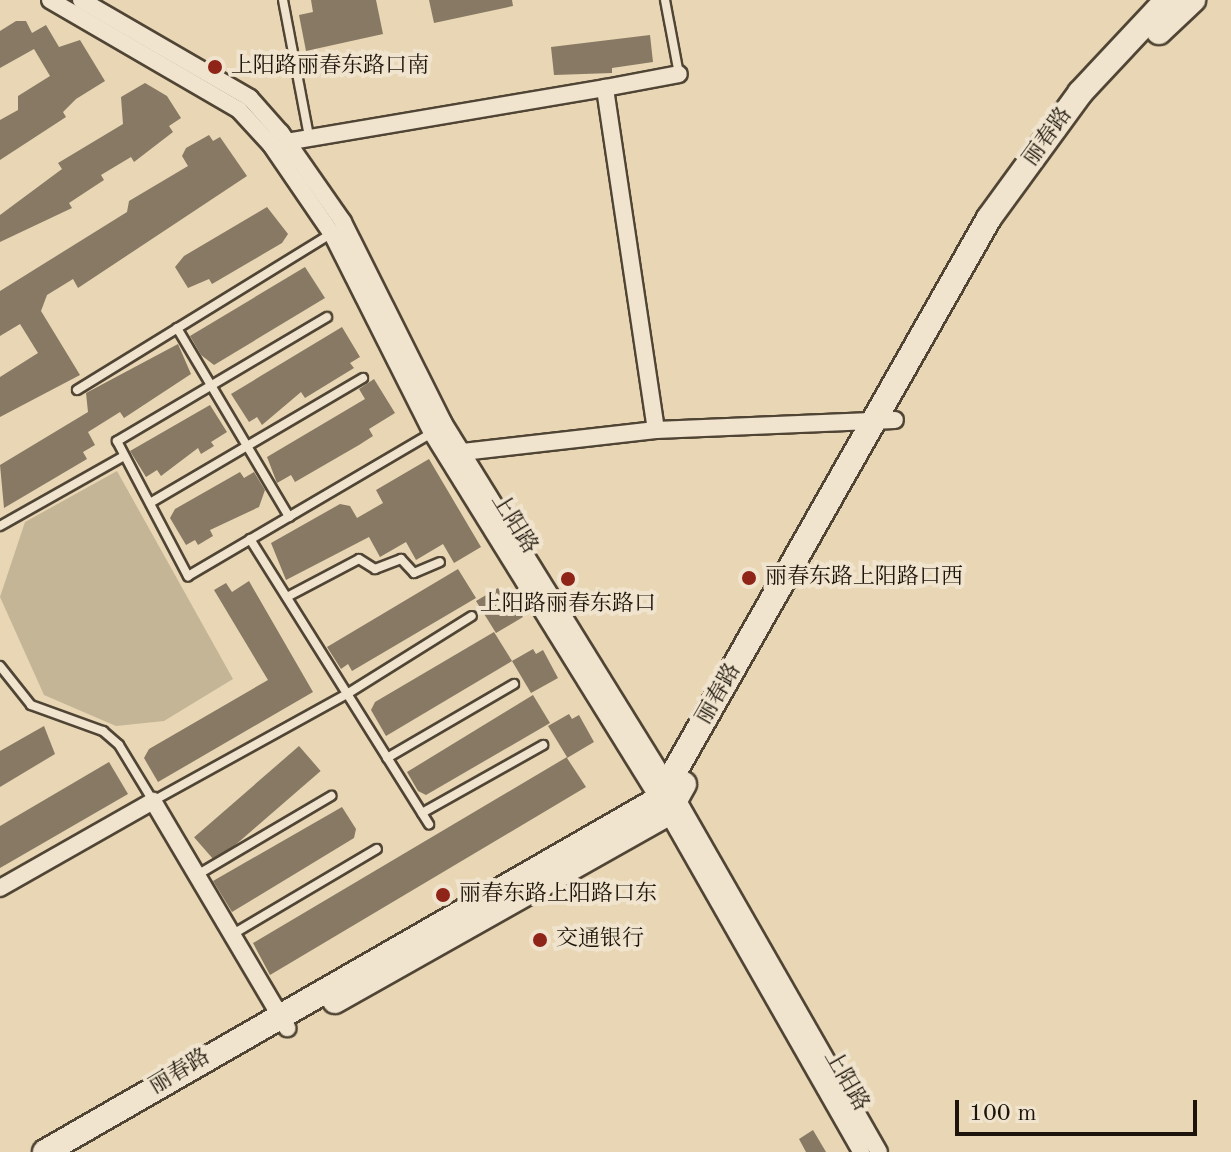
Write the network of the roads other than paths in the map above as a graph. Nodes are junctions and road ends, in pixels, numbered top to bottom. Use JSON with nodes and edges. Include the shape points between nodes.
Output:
{"nodes":[{"id":1,"x":50,"y":0,"type":"edge"},
{"id":2,"x":81,"y":0,"type":"edge"},
{"id":3,"x":283,"y":0,"type":"edge"},
{"id":4,"x":665,"y":0,"type":"edge"},
{"id":5,"x":1167,"y":0,"type":"edge"},
{"id":6,"x":1193,"y":0,"type":"edge"},
{"id":7,"x":679,"y":74,"type":"joint"},
{"id":8,"x":605,"y":88,"type":"junction"},
{"id":9,"x":309,"y":136,"type":"junction"},
{"id":10,"x":279,"y":143,"type":"junction"},
{"id":11,"x":332,"y":234,"type":"junction"},
{"id":12,"x":327,"y":317,"type":"dead end"},
{"id":13,"x":177,"y":328,"type":"junction"},
{"id":14,"x":363,"y":378,"type":"dead end"},
{"id":15,"x":211,"y":385,"type":"junction"},
{"id":16,"x":77,"y":390,"type":"dead end"},
{"id":17,"x":886,"y":421,"type":"junction"},
{"id":18,"x":656,"y":430,"type":"junction"},
{"id":19,"x":432,"y":433,"type":"junction"},
{"id":20,"x":247,"y":446,"type":"junction"},
{"id":21,"x":452,"y":453,"type":"junction"},
{"id":22,"x":124,"y":456,"type":"junction"},
{"id":23,"x":150,"y":503,"type":"junction"},
{"id":24,"x":289,"y":517,"type":"junction"},
{"id":25,"x":0,"y":526,"type":"edge"},
{"id":26,"x":250,"y":539,"type":"junction"},
{"id":27,"x":440,"y":562,"type":"dead end"},
{"id":28,"x":287,"y":597,"type":"junction"},
{"id":29,"x":472,"y":616,"type":"dead end"},
{"id":30,"x":0,"y":666,"type":"edge"},
{"id":31,"x":514,"y":684,"type":"dead end"},
{"id":32,"x":347,"y":694,"type":"junction"},
{"id":33,"x":543,"y":745,"type":"dead end"},
{"id":34,"x":387,"y":758,"type":"junction"},
{"id":35,"x":331,"y":796,"type":"dead end"},
{"id":36,"x":668,"y":798,"type":"junction"},
{"id":37,"x":153,"y":801,"type":"junction"},
{"id":38,"x":422,"y":813,"type":"junction"},
{"id":39,"x":429,"y":824,"type":"dead end"},
{"id":40,"x":377,"y":849,"type":"dead end"},
{"id":41,"x":197,"y":875,"type":"junction"},
{"id":42,"x":0,"y":888,"type":"edge"},
{"id":43,"x":233,"y":934,"type":"junction"},
{"id":44,"x":282,"y":1021,"type":"junction"},
{"id":45,"x":45,"y":1152,"type":"edge"},
{"id":46,"x":78,"y":1152,"type":"edge"},
{"id":47,"x":861,"y":1152,"type":"edge"},
{"id":48,"x":879,"y":1152,"type":"edge"}],
"edges":[{"from":1,"to":10,"type":"street","name":"上阳路","via":[[239,110]]},
{"from":2,"to":10,"type":"street","name":"上阳路","via":[[250,98]]},
{"from":3,"to":9,"type":"lane"},
{"from":4,"to":7,"type":"lane"},
{"from":5,"to":17,"type":"main road","name":"丽春路","via":[[1080,93],[989,218]]},
{"from":6,"to":17,"type":"main road","name":"丽春路","via":[[1090,106],[998,232]]},
{"from":7,"to":8,"type":"street"},
{"from":8,"to":9,"type":"street"},
{"from":8,"to":18,"type":"street"},
{"from":9,"to":10,"type":"street"},
{"from":10,"to":11,"type":"street","name":"上阳路"},
{"from":10,"to":21,"type":"street","name":"上阳路","via":[[343,222]]},
{"from":11,"to":13,"type":"lane"},
{"from":11,"to":19,"type":"street","name":"上阳路"},
{"from":12,"to":15,"type":"lane"},
{"from":13,"to":15,"type":"lane"},
{"from":13,"to":16,"type":"lane"},
{"from":14,"to":20,"type":"lane"},
{"from":15,"to":20,"type":"lane"},
{"from":15,"to":22,"type":"lane","via":[[117,441]]},
{"from":17,"to":18,"type":"street"},
{"from":17,"to":36,"type":"main road","name":"丽春路"},
{"from":18,"to":21,"type":"street"},
{"from":19,"to":21,"type":"street","name":"上阳路"},
{"from":19,"to":24,"type":"lane"},
{"from":20,"to":23,"type":"lane"},
{"from":20,"to":24,"type":"lane"},
{"from":21,"to":36,"type":"street","name":"上阳路"},
{"from":22,"to":23,"type":"lane"},
{"from":22,"to":25,"type":"lane"},
{"from":23,"to":26,"type":"lane","via":[[188,576]]},
{"from":24,"to":26,"type":"lane"},
{"from":26,"to":28,"type":"lane"},
{"from":27,"to":28,"type":"lane","via":[[414,573],[401,559],[375,569],[359,559]]},
{"from":28,"to":32,"type":"lane"},
{"from":29,"to":32,"type":"lane"},
{"from":30,"to":37,"type":"lane","via":[[31,705],[103,731],[119,745]]},
{"from":31,"to":34,"type":"lane"},
{"from":32,"to":34,"type":"lane"},
{"from":32,"to":37,"type":"lane"},
{"from":33,"to":38,"type":"lane"},
{"from":34,"to":38,"type":"lane"},
{"from":35,"to":41,"type":"lane"},
{"from":36,"to":44,"type":"main road","name":"丽春路"},
{"from":36,"to":47,"type":"street","name":"上阳路"},
{"from":36,"to":48,"type":"street","name":"上阳路"},
{"from":37,"to":41,"type":"street"},
{"from":37,"to":42,"type":"street"},
{"from":38,"to":39,"type":"lane"},
{"from":40,"to":43,"type":"lane"},
{"from":41,"to":43,"type":"street"},
{"from":43,"to":44,"type":"street"},
{"from":44,"to":45,"type":"main road","name":"丽春路"},
{"from":44,"to":46,"type":"main road","name":"丽春路"}]}
